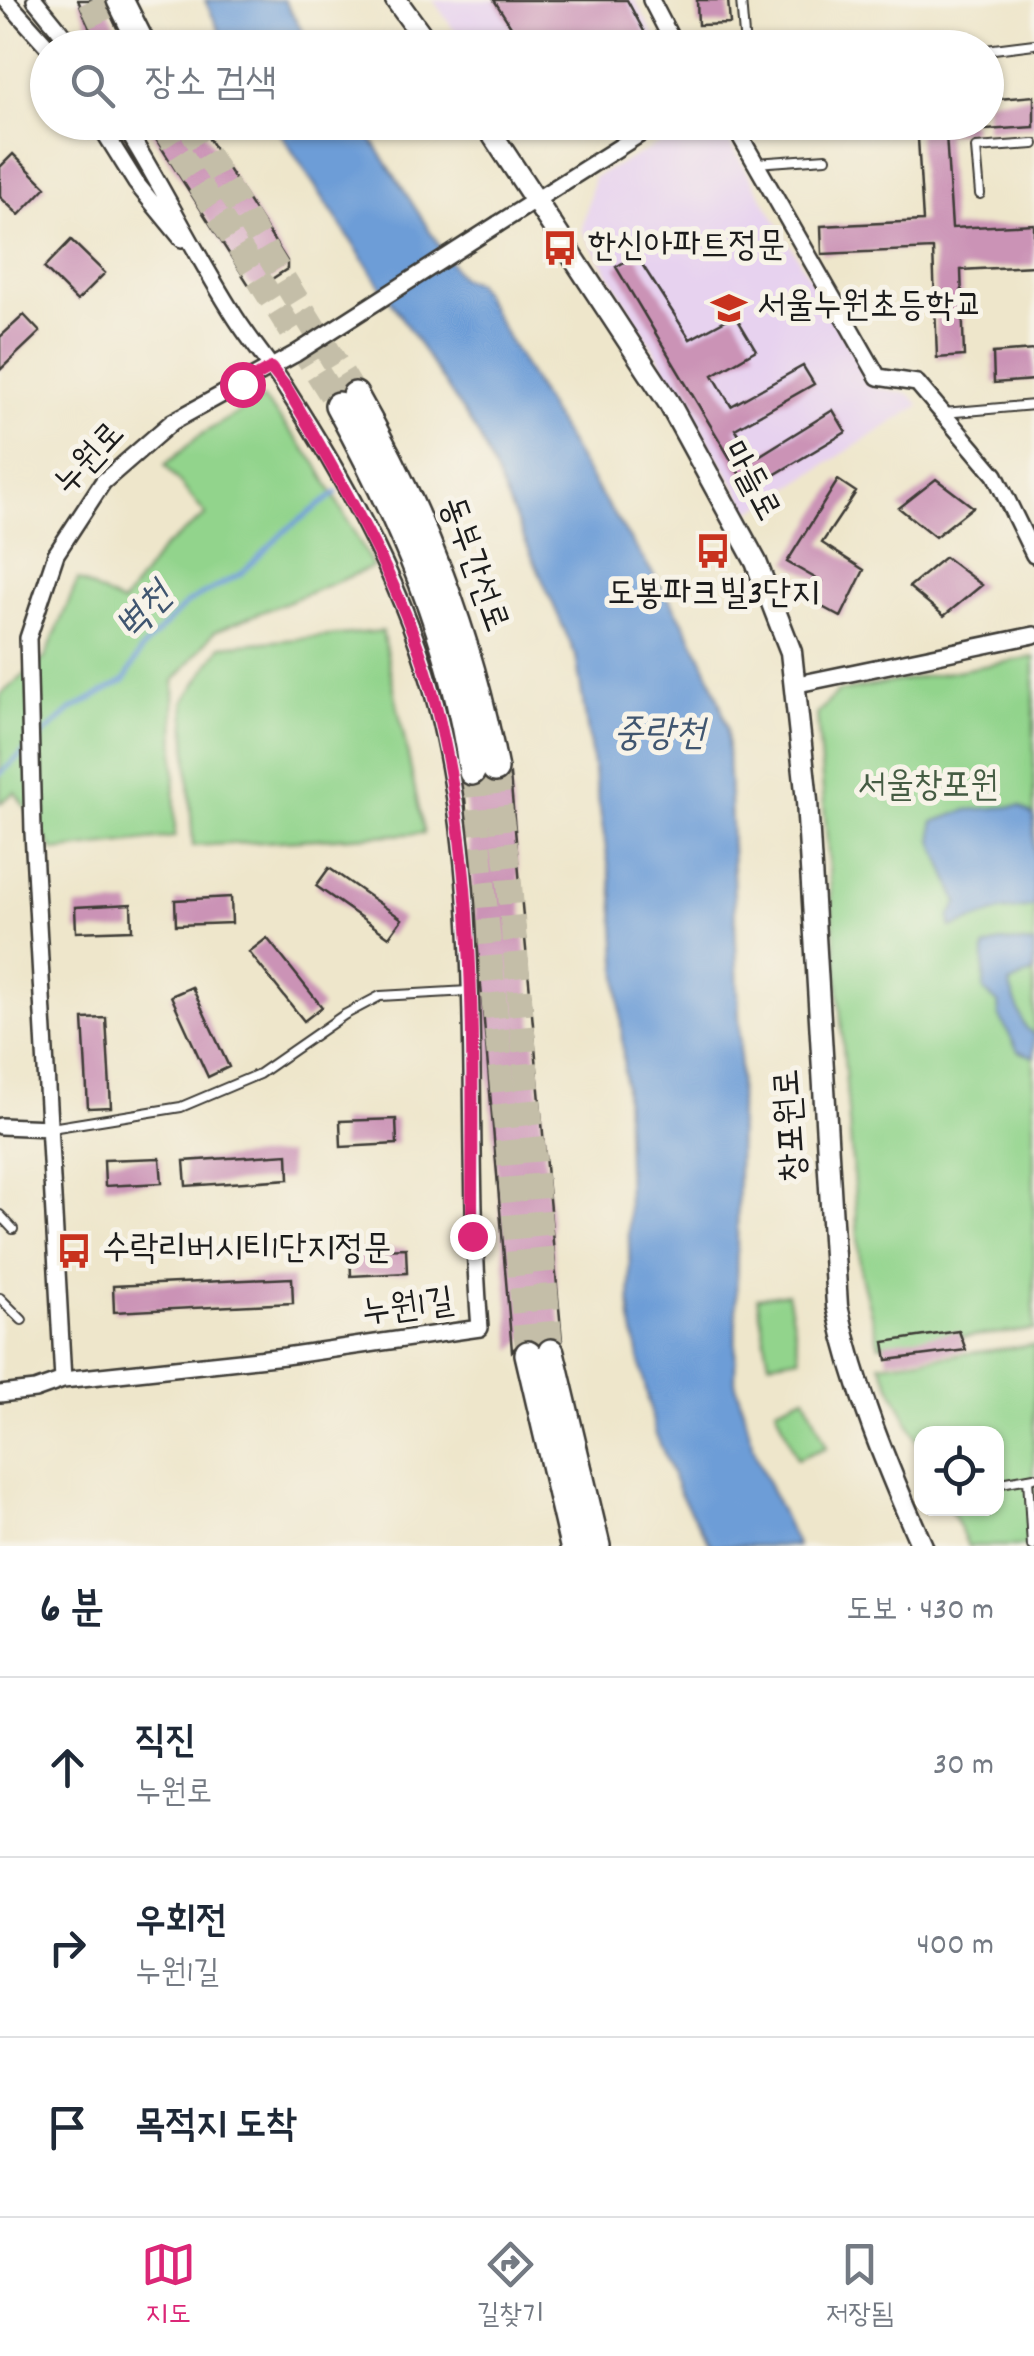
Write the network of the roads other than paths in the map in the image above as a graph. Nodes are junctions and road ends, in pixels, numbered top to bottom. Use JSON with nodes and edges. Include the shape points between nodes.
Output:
{"nodes":[{"id":1,"x":6,"y":0,"type":"edge"},
{"id":2,"x":36,"y":0,"type":"edge"},
{"id":3,"x":120,"y":0,"type":"edge"},
{"id":4,"x":396,"y":0,"type":"edge"},
{"id":5,"x":651,"y":0,"type":"edge"},
{"id":6,"x":741,"y":0,"type":"edge"},
{"id":7,"x":34,"y":30,"type":"edge"},
{"id":8,"x":60,"y":30,"type":"edge"},
{"id":9,"x":135,"y":30,"type":"edge"},
{"id":10,"x":417,"y":30,"type":"edge"},
{"id":11,"x":667,"y":30,"type":"edge"},
{"id":12,"x":744,"y":30,"type":"edge"},
{"id":13,"x":1034,"y":44,"type":"edge"},
{"id":14,"x":1004,"y":48,"type":"edge"},
{"id":15,"x":109,"y":140,"type":"edge"},
{"id":16,"x":133,"y":140,"type":"edge"},
{"id":17,"x":496,"y":140,"type":"edge"},
{"id":18,"x":630,"y":140,"type":"edge"},
{"id":19,"x":743,"y":140,"type":"edge"},
{"id":20,"x":1034,"y":144,"type":"edge"},
{"id":21,"x":826,"y":158,"type":"dead end"},
{"id":22,"x":756,"y":163,"type":"junction"},
{"id":23,"x":980,"y":194,"type":"dead end"},
{"id":24,"x":537,"y":199,"type":"junction"},
{"id":25,"x":198,"y":258,"type":"junction"},
{"id":26,"x":271,"y":368,"type":"junction"},
{"id":27,"x":347,"y":400,"type":"tunnel mouth"},
{"id":28,"x":1034,"y":405,"type":"edge"},
{"id":29,"x":942,"y":413,"type":"junction"},
{"id":30,"x":1034,"y":555,"type":"edge"},
{"id":31,"x":1034,"y":634,"type":"edge"},
{"id":32,"x":798,"y":684,"type":"junction"},
{"id":33,"x":484,"y":771,"type":"tunnel mouth"},
{"id":34,"x":468,"y":991,"type":"junction"},
{"id":35,"x":0,"y":1126,"type":"edge"},
{"id":36,"x":51,"y":1128,"type":"junction"},
{"id":37,"x":0,"y":1215,"type":"edge"},
{"id":38,"x":13,"y":1229,"type":"dead end"},
{"id":39,"x":0,"y":1298,"type":"edge"},
{"id":40,"x":22,"y":1320,"type":"dead end"},
{"id":41,"x":63,"y":1380,"type":"junction"},
{"id":42,"x":0,"y":1394,"type":"edge"},
{"id":43,"x":1031,"y":1478,"type":"edge"},
{"id":44,"x":1004,"y":1483,"type":"edge"},
{"id":45,"x":573,"y":1546,"type":"edge"},
{"id":46,"x":597,"y":1546,"type":"edge"},
{"id":47,"x":922,"y":1546,"type":"edge"},
{"id":48,"x":1032,"y":1546,"type":"edge"}],
"edges":[{"from":1,"to":7,"type":"street"},
{"from":2,"to":8,"type":"street"},
{"from":3,"to":9,"type":"highway"},
{"from":4,"to":10,"type":"street"},
{"from":5,"to":11,"type":"street"},
{"from":6,"to":12,"type":"lane"},
{"from":13,"to":14,"type":"lane"},
{"from":15,"to":25,"type":"street"},
{"from":16,"to":25,"type":"street"},
{"from":17,"to":24,"type":"street","name":"마들로"},
{"from":18,"to":24,"type":"street","name":"누원로"},
{"from":19,"to":22,"type":"street"},
{"from":20,"to":23,"type":"lane","via":[[976,148]]},
{"from":21,"to":22,"type":"lane"},
{"from":22,"to":29,"type":"street","via":[[878,377],[917,384]]},
{"from":24,"to":26,"type":"street","name":"누원로","bridge":true},
{"from":24,"to":32,"type":"street","name":"마들로","via":[[669,403],[756,562]]},
{"from":25,"to":26,"type":"street","name":"누원1길"},
{"from":26,"to":34,"type":"street","name":"누원1길","via":[[374,540],[418,647],[448,774],[465,900]]},
{"from":26,"to":36,"type":"street","name":"누원로","via":[[172,422],[102,482],[56,554],[38,600],[25,652]]},
{"from":27,"to":33,"type":"highway","name":"동부간선로","via":[[424,586]]},
{"from":28,"to":29,"type":"lane"},
{"from":29,"to":30,"type":"street","via":[[994,475]]},
{"from":31,"to":32,"type":"street"},
{"from":32,"to":47,"type":"street","name":"창포원로","via":[[837,1306],[879,1450]]},
{"from":34,"to":36,"type":"lane","via":[[380,996],[273,1066],[180,1107]]},
{"from":34,"to":41,"type":"street","name":"누원1길","via":[[480,1328]]},
{"from":35,"to":36,"type":"street"},
{"from":36,"to":41,"type":"street"},
{"from":37,"to":38,"type":"lane"},
{"from":39,"to":40,"type":"lane"},
{"from":41,"to":42,"type":"street"},
{"from":43,"to":44,"type":"lane"},
{"from":43,"to":48,"type":"lane"},
{"from":45,"to":46,"type":"highway","via":[[539,1353]]}]}
